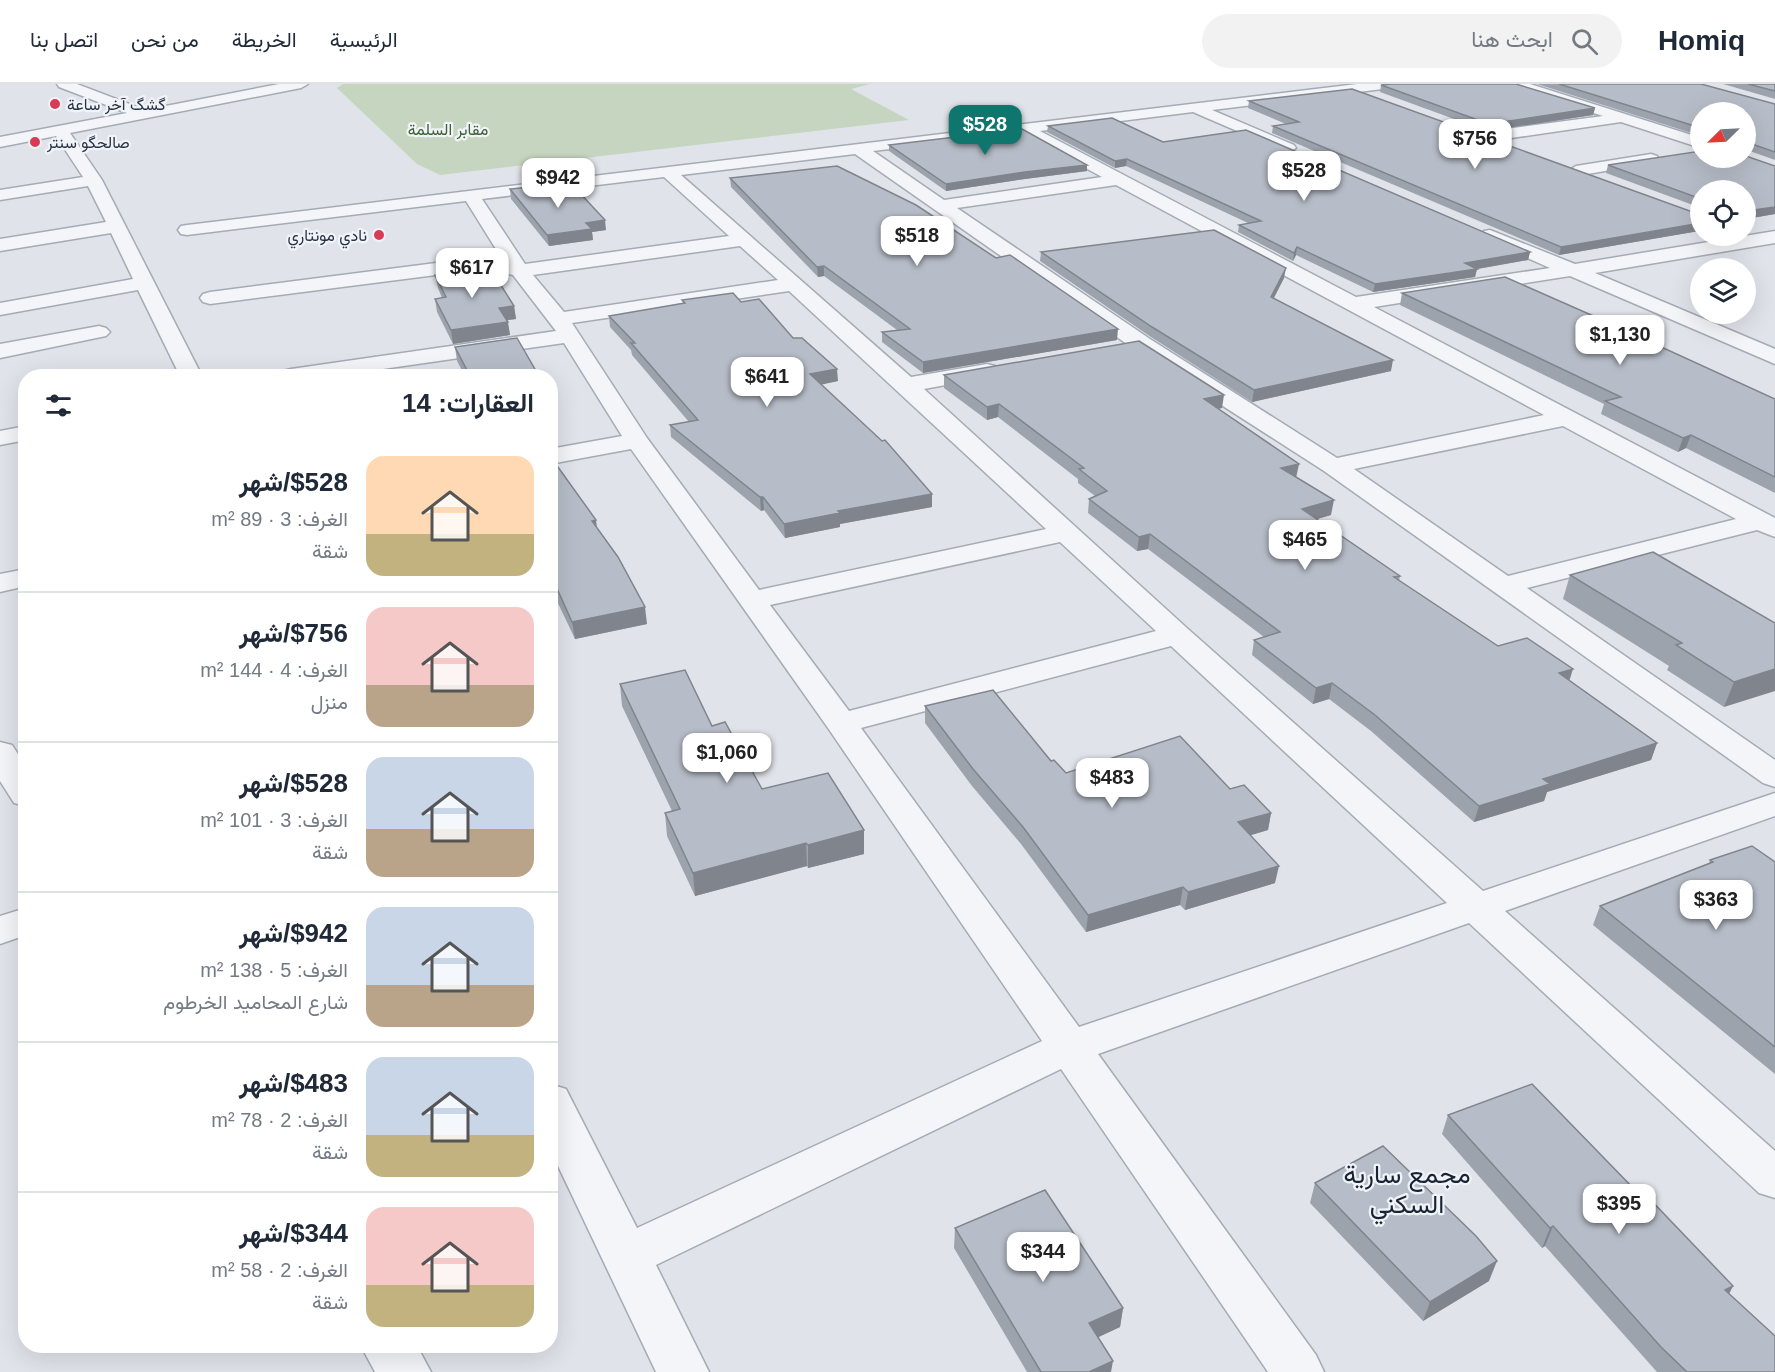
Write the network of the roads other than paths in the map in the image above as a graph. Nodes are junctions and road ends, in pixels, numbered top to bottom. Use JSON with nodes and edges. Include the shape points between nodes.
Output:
{"nodes":[{"id":1,"x":64,"y":84,"type":"edge"},
{"id":2,"x":237,"y":84,"type":"edge"},
{"id":3,"x":301,"y":84,"type":"edge"},
{"id":4,"x":1390,"y":84,"type":"edge"},
{"id":5,"x":1516,"y":84,"type":"edge"},
{"id":6,"x":1352,"y":88,"type":"junction"},
{"id":7,"x":1385,"y":101,"type":"edge"},
{"id":8,"x":125,"y":107,"type":"junction"},
{"id":9,"x":1192,"y":107,"type":"junction"},
{"id":10,"x":143,"y":114,"type":"junction"},
{"id":11,"x":1623,"y":118,"type":"junction"},
{"id":12,"x":59,"y":123,"type":"junction"},
{"id":13,"x":1023,"y":128,"type":"junction"},
{"id":14,"x":1690,"y":139,"type":"edge"},
{"id":15,"x":0,"y":142,"type":"edge"},
{"id":16,"x":859,"y":148,"type":"junction"},
{"id":17,"x":1514,"y":148,"type":"edge"},
{"id":18,"x":1690,"y":153,"type":"edge"},
{"id":19,"x":1301,"y":154,"type":"edge"},
{"id":20,"x":668,"y":172,"type":"junction"},
{"id":21,"x":1120,"y":179,"type":"junction"},
{"id":22,"x":94,"y":180,"type":"junction"},
{"id":23,"x":1607,"y":182,"type":"edge"},
{"id":24,"x":0,"y":195,"type":"edge"},
{"id":25,"x":471,"y":196,"type":"junction"},
{"id":26,"x":943,"y":205,"type":"junction"},
{"id":27,"x":118,"y":226,"type":"junction"},
{"id":28,"x":1476,"y":229,"type":"edge"},
{"id":29,"x":186,"y":230,"type":"dead end"},
{"id":30,"x":1215,"y":231,"type":"junction"},
{"id":31,"x":1180,"y":235,"type":"edge"},
{"id":32,"x":1762,"y":236,"type":"edge"},
{"id":33,"x":742,"y":240,"type":"junction"},
{"id":34,"x":0,"y":245,"type":"edge"},
{"id":35,"x":520,"y":271,"type":"junction"},
{"id":36,"x":1574,"y":272,"type":"junction"},
{"id":37,"x":142,"y":283,"type":"junction"},
{"id":38,"x":794,"y":284,"type":"junction"},
{"id":39,"x":210,"y":298,"type":"dead end"},
{"id":40,"x":1353,"y":304,"type":"junction"},
{"id":41,"x":0,"y":309,"type":"edge"},
{"id":42,"x":564,"y":328,"type":"junction"},
{"id":43,"x":99,"y":332,"type":"dead end"},
{"id":44,"x":1142,"y":344,"type":"junction"},
{"id":45,"x":0,"y":351,"type":"edge"},
{"id":46,"x":1107,"y":351,"type":"edge"},
{"id":47,"x":1775,"y":357,"type":"edge"},
{"id":48,"x":1013,"y":367,"type":"edge"},
{"id":49,"x":186,"y":369,"type":"edge"},
{"id":50,"x":331,"y":369,"type":"edge"},
{"id":51,"x":906,"y":385,"type":"junction"},
{"id":52,"x":1566,"y":417,"type":"junction"},
{"id":53,"x":18,"y":434,"type":"edge"},
{"id":54,"x":0,"y":438,"type":"edge"},
{"id":55,"x":637,"y":441,"type":"junction"},
{"id":56,"x":558,"y":456,"type":"edge"},
{"id":57,"x":1333,"y":466,"type":"junction"},
{"id":58,"x":1768,"y":525,"type":"edge"},
{"id":59,"x":1064,"y":532,"type":"junction"},
{"id":60,"x":18,"y":579,"type":"edge"},
{"id":61,"x":0,"y":583,"type":"edge"},
{"id":62,"x":1502,"y":586,"type":"junction"},
{"id":63,"x":752,"y":600,"type":"junction"},
{"id":64,"x":1177,"y":635,"type":"junction"},
{"id":65,"x":841,"y":723,"type":"junction"},
{"id":66,"x":0,"y":752,"type":"edge"},
{"id":67,"x":1775,"y":776,"type":"edge"},
{"id":68,"x":18,"y":782,"type":"edge"},
{"id":69,"x":1775,"y":804,"type":"edge"},
{"id":70,"x":1477,"y":907,"type":"junction"},
{"id":71,"x":18,"y":924,"type":"edge"},
{"id":72,"x":0,"y":930,"type":"edge"},
{"id":73,"x":1069,"y":1047,"type":"junction"},
{"id":74,"x":558,"y":1117,"type":"edge"},
{"id":75,"x":1775,"y":1179,"type":"edge"},
{"id":76,"x":626,"y":1256,"type":"junction"},
{"id":77,"x":392,"y":1353,"type":"edge"},
{"id":78,"x":405,"y":1372,"type":"edge"},
{"id":79,"x":683,"y":1372,"type":"edge"},
{"id":80,"x":1298,"y":1372,"type":"edge"}],
"edges":[{"from":1,"to":8,"type":"street"},
{"from":2,"to":8,"type":"street"},
{"from":3,"to":10,"type":"street"},
{"from":4,"to":6,"type":"street"},
{"from":5,"to":11,"type":"street"},
{"from":6,"to":7,"type":"street"},
{"from":6,"to":9,"type":"street"},
{"from":8,"to":10,"type":"street"},
{"from":8,"to":12,"type":"street"},
{"from":9,"to":13,"type":"street"},
{"from":9,"to":19,"type":"street"},
{"from":10,"to":12,"type":"street"},
{"from":11,"to":14,"type":"street"},
{"from":11,"to":17,"type":"street","via":[[1478,135]]},
{"from":12,"to":15,"type":"street"},
{"from":12,"to":22,"type":"street"},
{"from":13,"to":16,"type":"street"},
{"from":13,"to":21,"type":"street"},
{"from":16,"to":20,"type":"street"},
{"from":16,"to":26,"type":"street"},
{"from":18,"to":23,"type":"street","via":[[1571,169]]},
{"from":20,"to":25,"type":"street"},
{"from":20,"to":33,"type":"street"},
{"from":21,"to":26,"type":"street"},
{"from":21,"to":30,"type":"street"},
{"from":22,"to":24,"type":"street"},
{"from":22,"to":27,"type":"street"},
{"from":25,"to":29,"type":"street"},
{"from":25,"to":35,"type":"street"},
{"from":26,"to":44,"type":"street","via":[[1029,256]]},
{"from":27,"to":34,"type":"street"},
{"from":27,"to":37,"type":"street"},
{"from":28,"to":36,"type":"street"},
{"from":30,"to":31,"type":"street"},
{"from":30,"to":40,"type":"street"},
{"from":32,"to":36,"type":"street"},
{"from":33,"to":35,"type":"street"},
{"from":33,"to":38,"type":"street"},
{"from":35,"to":39,"type":"street","via":[[483,263]]},
{"from":35,"to":42,"type":"street"},
{"from":36,"to":40,"type":"street"},
{"from":36,"to":47,"type":"street"},
{"from":37,"to":41,"type":"street"},
{"from":37,"to":49,"type":"street"},
{"from":38,"to":42,"type":"street"},
{"from":38,"to":51,"type":"street"},
{"from":40,"to":52,"type":"street"},
{"from":42,"to":50,"type":"street"},
{"from":42,"to":55,"type":"street"},
{"from":43,"to":45,"type":"street"},
{"from":44,"to":46,"type":"street"},
{"from":44,"to":57,"type":"street"},
{"from":48,"to":51,"type":"street"},
{"from":51,"to":59,"type":"street"},
{"from":52,"to":57,"type":"street"},
{"from":52,"to":58,"type":"street"},
{"from":53,"to":54,"type":"street"},
{"from":55,"to":56,"type":"street"},
{"from":55,"to":63,"type":"street"},
{"from":57,"to":62,"type":"street"},
{"from":58,"to":62,"type":"street"},
{"from":59,"to":63,"type":"street"},
{"from":59,"to":64,"type":"street"},
{"from":60,"to":61,"type":"street"},
{"from":62,"to":67,"type":"street"},
{"from":63,"to":65,"type":"street"},
{"from":64,"to":65,"type":"street"},
{"from":64,"to":70,"type":"street"},
{"from":65,"to":73,"type":"street"},
{"from":66,"to":68,"type":"street"},
{"from":69,"to":70,"type":"street"},
{"from":70,"to":73,"type":"street"},
{"from":70,"to":75,"type":"street"},
{"from":71,"to":72,"type":"street"},
{"from":73,"to":76,"type":"street"},
{"from":73,"to":80,"type":"street"},
{"from":74,"to":76,"type":"street"},
{"from":76,"to":79,"type":"street"},
{"from":77,"to":78,"type":"street"}]}
